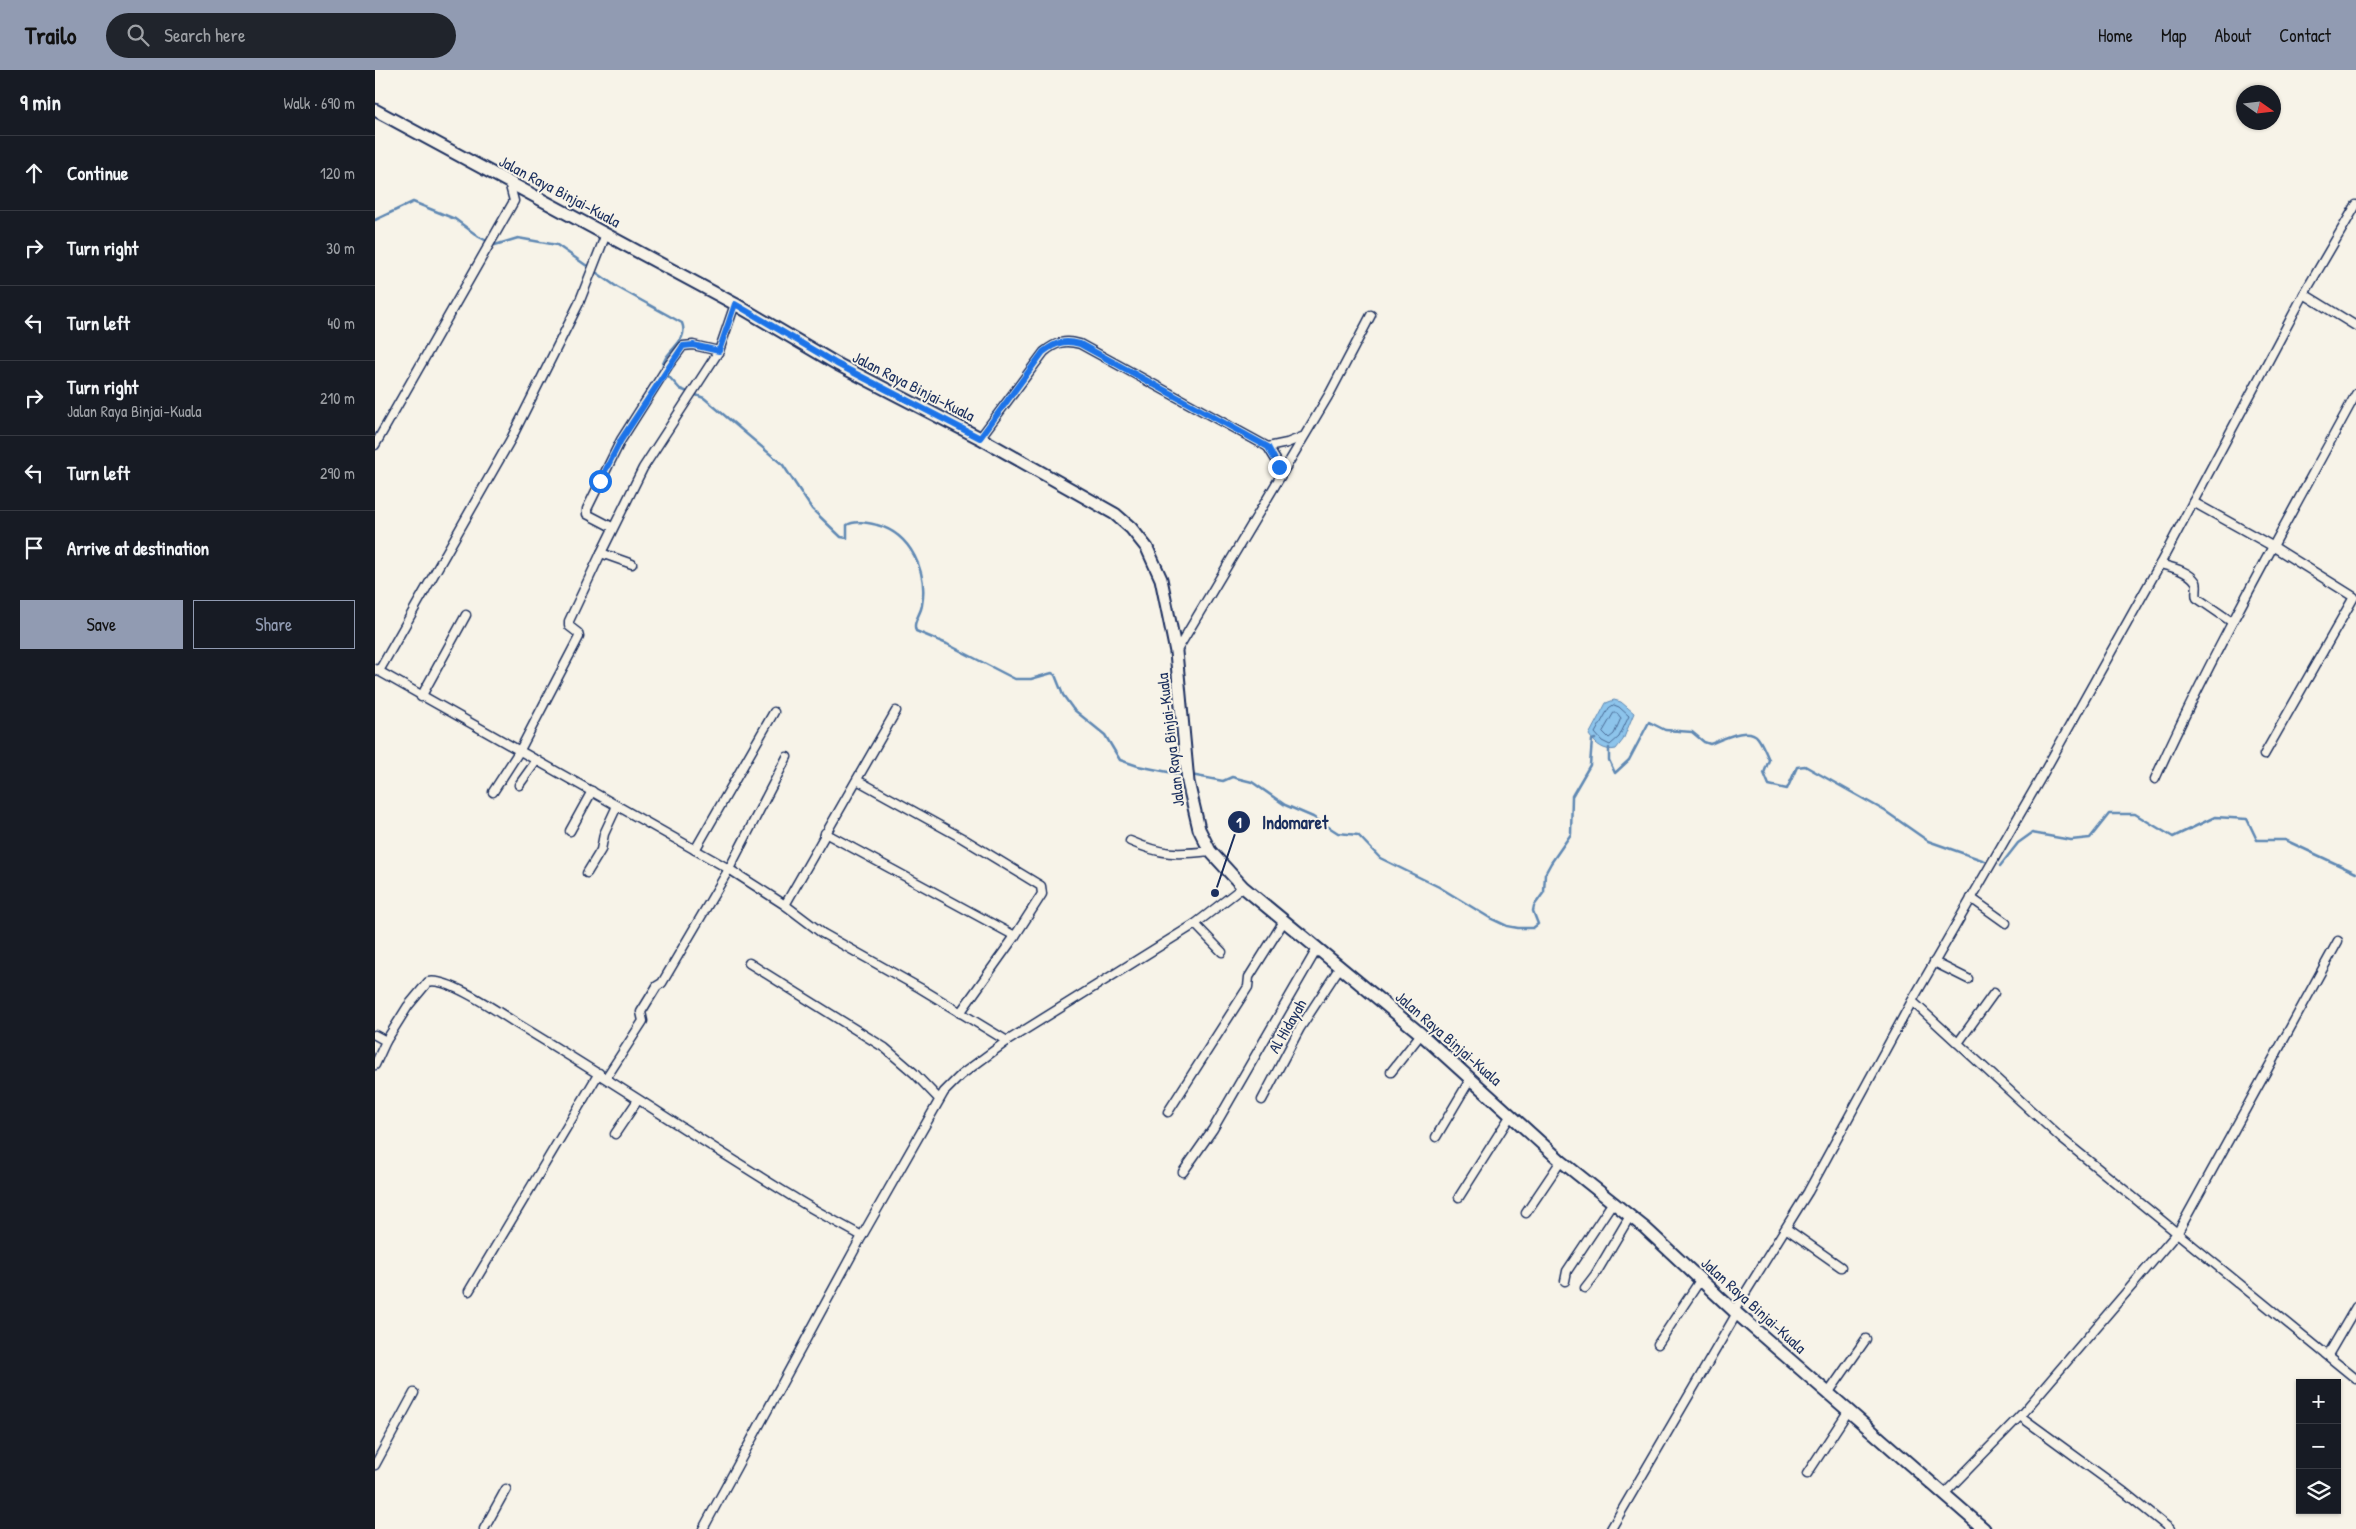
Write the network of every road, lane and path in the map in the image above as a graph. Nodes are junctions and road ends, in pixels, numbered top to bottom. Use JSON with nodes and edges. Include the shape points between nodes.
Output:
{"nodes":[{"id":1,"x":375,"y":110,"type":"edge"},
{"id":2,"x":509,"y":182,"type":"junction"},
{"id":3,"x":2356,"y":204,"type":"edge"},
{"id":4,"x":606,"y":234,"type":"junction"},
{"id":5,"x":2303,"y":294,"type":"junction"},
{"id":6,"x":735,"y":304,"type":"junction"},
{"id":7,"x":1371,"y":315,"type":"dead end"},
{"id":8,"x":2356,"y":326,"type":"edge"},
{"id":9,"x":719,"y":351,"type":"junction"},
{"id":10,"x":2356,"y":394,"type":"edge"},
{"id":11,"x":1303,"y":436,"type":"junction"},
{"id":12,"x":980,"y":438,"type":"junction"},
{"id":13,"x":375,"y":445,"type":"edge"},
{"id":14,"x":1268,"y":447,"type":"junction"},
{"id":15,"x":1281,"y":474,"type":"junction"},
{"id":16,"x":2193,"y":502,"type":"junction"},
{"id":17,"x":612,"y":527,"type":"junction"},
{"id":18,"x":2274,"y":547,"type":"junction"},
{"id":19,"x":601,"y":553,"type":"junction"},
{"id":20,"x":632,"y":564,"type":"dead end"},
{"id":21,"x":2160,"y":564,"type":"junction"},
{"id":22,"x":2355,"y":596,"type":"edge"},
{"id":23,"x":466,"y":615,"type":"dead end"},
{"id":24,"x":2232,"y":622,"type":"junction"},
{"id":25,"x":1176,"y":652,"type":"junction"},
{"id":26,"x":377,"y":670,"type":"edge"},
{"id":27,"x":421,"y":697,"type":"junction"},
{"id":28,"x":895,"y":711,"type":"dead end"},
{"id":29,"x":774,"y":712,"type":"dead end"},
{"id":30,"x":520,"y":750,"type":"junction"},
{"id":31,"x":2264,"y":755,"type":"dead end"},
{"id":32,"x":787,"y":757,"type":"dead end"},
{"id":33,"x":537,"y":760,"type":"junction"},
{"id":34,"x":2155,"y":779,"type":"dead end"},
{"id":35,"x":857,"y":780,"type":"junction"},
{"id":36,"x":519,"y":785,"type":"dead end"},
{"id":37,"x":592,"y":791,"type":"junction"},
{"id":38,"x":493,"y":792,"type":"dead end"},
{"id":39,"x":617,"y":806,"type":"junction"},
{"id":40,"x":570,"y":831,"type":"dead end"},
{"id":41,"x":825,"y":833,"type":"junction"},
{"id":42,"x":1130,"y":841,"type":"dead end"},
{"id":43,"x":695,"y":850,"type":"junction"},
{"id":44,"x":1209,"y":851,"type":"junction"},
{"id":45,"x":729,"y":869,"type":"junction"},
{"id":46,"x":587,"y":874,"type":"dead end"},
{"id":47,"x":1243,"y":887,"type":"junction"},
{"id":48,"x":1971,"y":898,"type":"junction"},
{"id":49,"x":785,"y":905,"type":"junction"},
{"id":50,"x":1284,"y":921,"type":"junction"},
{"id":51,"x":2006,"y":923,"type":"dead end"},
{"id":52,"x":1195,"y":924,"type":"junction"},
{"id":53,"x":1015,"y":936,"type":"junction"},
{"id":54,"x":2338,"y":941,"type":"dead end"},
{"id":55,"x":1317,"y":949,"type":"junction"},
{"id":56,"x":1223,"y":952,"type":"dead end"},
{"id":57,"x":1934,"y":962,"type":"junction"},
{"id":58,"x":749,"y":963,"type":"dead end"},
{"id":59,"x":1339,"y":967,"type":"junction"},
{"id":60,"x":1968,"y":979,"type":"dead end"},
{"id":61,"x":1994,"y":993,"type":"dead end"},
{"id":62,"x":1912,"y":1001,"type":"junction"},
{"id":63,"x":960,"y":1013,"type":"junction"},
{"id":64,"x":1421,"y":1034,"type":"junction"},
{"id":65,"x":375,"y":1035,"type":"edge"},
{"id":66,"x":386,"y":1041,"type":"junction"},
{"id":67,"x":1007,"y":1041,"type":"junction"},
{"id":68,"x":1958,"y":1043,"type":"junction"},
{"id":69,"x":375,"y":1065,"type":"edge"},
{"id":70,"x":1391,"y":1072,"type":"dead end"},
{"id":71,"x":599,"y":1073,"type":"junction"},
{"id":72,"x":606,"y":1078,"type":"junction"},
{"id":73,"x":1471,"y":1078,"type":"junction"},
{"id":74,"x":939,"y":1099,"type":"junction"},
{"id":75,"x":637,"y":1100,"type":"junction"},
{"id":76,"x":1262,"y":1100,"type":"dead end"},
{"id":77,"x":1168,"y":1112,"type":"dead end"},
{"id":78,"x":1511,"y":1115,"type":"junction"},
{"id":79,"x":615,"y":1134,"type":"dead end"},
{"id":80,"x":1436,"y":1137,"type":"dead end"},
{"id":81,"x":1561,"y":1161,"type":"junction"},
{"id":82,"x":1183,"y":1172,"type":"dead end"},
{"id":83,"x":1459,"y":1197,"type":"dead end"},
{"id":84,"x":1613,"y":1202,"type":"junction"},
{"id":85,"x":1526,"y":1214,"type":"dead end"},
{"id":86,"x":1630,"y":1216,"type":"junction"},
{"id":87,"x":1787,"y":1229,"type":"junction"},
{"id":88,"x":2178,"y":1232,"type":"junction"},
{"id":89,"x":862,"y":1236,"type":"junction"},
{"id":90,"x":1841,"y":1266,"type":"dead end"},
{"id":91,"x":1701,"y":1279,"type":"junction"},
{"id":92,"x":1565,"y":1281,"type":"dead end"},
{"id":93,"x":1585,"y":1288,"type":"dead end"},
{"id":94,"x":469,"y":1291,"type":"dead end"},
{"id":95,"x":2356,"y":1307,"type":"edge"},
{"id":96,"x":1735,"y":1312,"type":"junction"},
{"id":97,"x":1866,"y":1339,"type":"dead end"},
{"id":98,"x":1658,"y":1344,"type":"dead end"},
{"id":99,"x":2328,"y":1355,"type":"junction"},
{"id":100,"x":2356,"y":1379,"type":"edge"},
{"id":101,"x":1829,"y":1392,"type":"junction"},
{"id":102,"x":414,"y":1393,"type":"dead end"},
{"id":103,"x":1849,"y":1410,"type":"junction"},
{"id":104,"x":2020,"y":1416,"type":"junction"},
{"id":105,"x":375,"y":1465,"type":"edge"},
{"id":106,"x":1807,"y":1474,"type":"dead end"},
{"id":107,"x":506,"y":1489,"type":"dead end"},
{"id":108,"x":1944,"y":1494,"type":"junction"},
{"id":109,"x":484,"y":1529,"type":"edge"},
{"id":110,"x":703,"y":1529,"type":"edge"},
{"id":111,"x":1611,"y":1529,"type":"edge"},
{"id":112,"x":1984,"y":1529,"type":"edge"},
{"id":113,"x":2170,"y":1529,"type":"edge"}],
"edges":[{"from":1,"to":2,"type":"main road","name":"Jalan Raya Binjai-Kuala"},
{"from":2,"to":4,"type":"main road","name":"Jalan Raya Binjai-Kuala"},
{"from":2,"to":13,"type":"street","via":[[514,201]]},
{"from":3,"to":5,"type":"street"},
{"from":4,"to":6,"type":"main road","name":"Jalan Raya Binjai-Kuala"},
{"from":4,"to":26,"type":"street","via":[[579,303],[511,439]]},
{"from":5,"to":8,"type":"street"},
{"from":5,"to":16,"type":"street"},
{"from":6,"to":9,"type":"street"},
{"from":6,"to":12,"type":"main road","name":"Jalan Raya Binjai-Kuala","via":[[837,364]]},
{"from":7,"to":11,"type":"street"},
{"from":9,"to":17,"type":"street","via":[[643,468]]},
{"from":9,"to":17,"type":"street","via":[[683,346],[621,440],[587,509],[587,514]]},
{"from":10,"to":18,"type":"street"},
{"from":11,"to":14,"type":"street"},
{"from":11,"to":15,"type":"street"},
{"from":12,"to":14,"type":"street","via":[[1043,352],[1052,345],[1067,341],[1080,344]]},
{"from":12,"to":25,"type":"main road","name":"Jalan Raya Binjai-Kuala","via":[[1115,514],[1131,528],[1147,548],[1161,579]]},
{"from":14,"to":15,"type":"street"},
{"from":15,"to":25,"type":"street"},
{"from":16,"to":18,"type":"street"},
{"from":16,"to":21,"type":"street"},
{"from":17,"to":19,"type":"street"},
{"from":18,"to":22,"type":"street"},
{"from":18,"to":24,"type":"street"},
{"from":19,"to":20,"type":"street"},
{"from":19,"to":30,"type":"street","via":[[569,621],[569,626],[578,632],[579,637]]},
{"from":21,"to":24,"type":"street","via":[[2193,579],[2197,585],[2197,598]]},
{"from":21,"to":48,"type":"street"},
{"from":22,"to":31,"type":"street"},
{"from":23,"to":27,"type":"street"},
{"from":24,"to":34,"type":"street"},
{"from":25,"to":44,"type":"main road","name":"Jalan Raya Binjai-Kuala","via":[[1192,803]]},
{"from":26,"to":27,"type":"street"},
{"from":27,"to":30,"type":"street"},
{"from":28,"to":35,"type":"street"},
{"from":29,"to":43,"type":"street"},
{"from":30,"to":33,"type":"street"},
{"from":30,"to":38,"type":"street"},
{"from":32,"to":45,"type":"street"},
{"from":33,"to":36,"type":"street"},
{"from":33,"to":37,"type":"street"},
{"from":35,"to":41,"type":"street"},
{"from":35,"to":53,"type":"street","via":[[1041,886],[1042,894]]},
{"from":37,"to":39,"type":"street"},
{"from":37,"to":40,"type":"street"},
{"from":39,"to":43,"type":"street"},
{"from":39,"to":46,"type":"street","via":[[604,834],[601,850]]},
{"from":41,"to":49,"type":"street"},
{"from":41,"to":53,"type":"street"},
{"from":42,"to":44,"type":"street","via":[[1166,854]]},
{"from":43,"to":45,"type":"street"},
{"from":44,"to":47,"type":"main road","name":"Jalan Raya Binjai-Kuala"},
{"from":45,"to":49,"type":"street"},
{"from":45,"to":72,"type":"street","via":[[662,983],[641,1012],[643,1021]]},
{"from":47,"to":50,"type":"main road","name":"Jalan Raya Binjai-Kuala"},
{"from":47,"to":52,"type":"street"},
{"from":48,"to":51,"type":"street"},
{"from":48,"to":57,"type":"street"},
{"from":49,"to":63,"type":"street","via":[[822,933]]},
{"from":50,"to":55,"type":"main road","name":"Jalan Raya Binjai-Kuala"},
{"from":50,"to":77,"type":"street","via":[[1249,977],[1248,987]]},
{"from":52,"to":56,"type":"street"},
{"from":52,"to":67,"type":"street"},
{"from":53,"to":63,"type":"street"},
{"from":54,"to":88,"type":"street"},
{"from":55,"to":59,"type":"main road","name":"Jalan Raya Binjai-Kuala"},
{"from":55,"to":82,"type":"street","via":[[1213,1129]]},
{"from":57,"to":60,"type":"street"},
{"from":57,"to":62,"type":"street"},
{"from":58,"to":74,"type":"street","via":[[885,1048]]},
{"from":59,"to":64,"type":"main road","name":"Jalan Raya Binjai-Kuala"},
{"from":59,"to":76,"type":"street","name":"Al Hidayah","via":[[1300,1028]]},
{"from":61,"to":68,"type":"street"},
{"from":62,"to":68,"type":"street"},
{"from":62,"to":87,"type":"street"},
{"from":63,"to":67,"type":"street"},
{"from":64,"to":70,"type":"street"},
{"from":64,"to":73,"type":"main road","name":"Jalan Raya Binjai-Kuala"},
{"from":65,"to":66,"type":"street"},
{"from":66,"to":69,"type":"street"},
{"from":66,"to":71,"type":"street","via":[[408,1006],[428,982],[434,980],[477,999]]},
{"from":67,"to":74,"type":"street","via":[[961,1075]]},
{"from":68,"to":88,"type":"street","via":[[2062,1139]]},
{"from":71,"to":72,"type":"street"},
{"from":71,"to":94,"type":"street"},
{"from":72,"to":75,"type":"street"},
{"from":73,"to":78,"type":"main road","name":"Jalan Raya Binjai-Kuala"},
{"from":73,"to":80,"type":"street"},
{"from":74,"to":89,"type":"street"},
{"from":75,"to":79,"type":"street"},
{"from":75,"to":89,"type":"street"},
{"from":78,"to":81,"type":"main road","name":"Jalan Raya Binjai-Kuala"},
{"from":78,"to":83,"type":"street"},
{"from":81,"to":84,"type":"main road","name":"Jalan Raya Binjai-Kuala"},
{"from":81,"to":85,"type":"street"},
{"from":84,"to":86,"type":"main road","name":"Jalan Raya Binjai-Kuala"},
{"from":84,"to":92,"type":"street","via":[[1567,1271]]},
{"from":86,"to":91,"type":"main road","name":"Jalan Raya Binjai-Kuala"},
{"from":86,"to":93,"type":"street"},
{"from":87,"to":90,"type":"street"},
{"from":87,"to":96,"type":"street"},
{"from":88,"to":99,"type":"street"},
{"from":88,"to":104,"type":"street"},
{"from":89,"to":110,"type":"street"},
{"from":91,"to":96,"type":"main road","name":"Jalan Raya Binjai-Kuala"},
{"from":91,"to":98,"type":"street"},
{"from":95,"to":99,"type":"street"},
{"from":96,"to":101,"type":"main road","name":"Jalan Raya Binjai-Kuala"},
{"from":96,"to":111,"type":"street"},
{"from":97,"to":101,"type":"street"},
{"from":99,"to":100,"type":"street"},
{"from":101,"to":103,"type":"main road","name":"Jalan Raya Binjai-Kuala"},
{"from":102,"to":105,"type":"street"},
{"from":103,"to":106,"type":"street"},
{"from":103,"to":108,"type":"main road","name":"Jalan Raya Binjai-Kuala"},
{"from":104,"to":108,"type":"street"},
{"from":104,"to":113,"type":"street"},
{"from":107,"to":109,"type":"street"},
{"from":108,"to":112,"type":"main road","name":"Jalan Raya Binjai-Kuala"}]}
